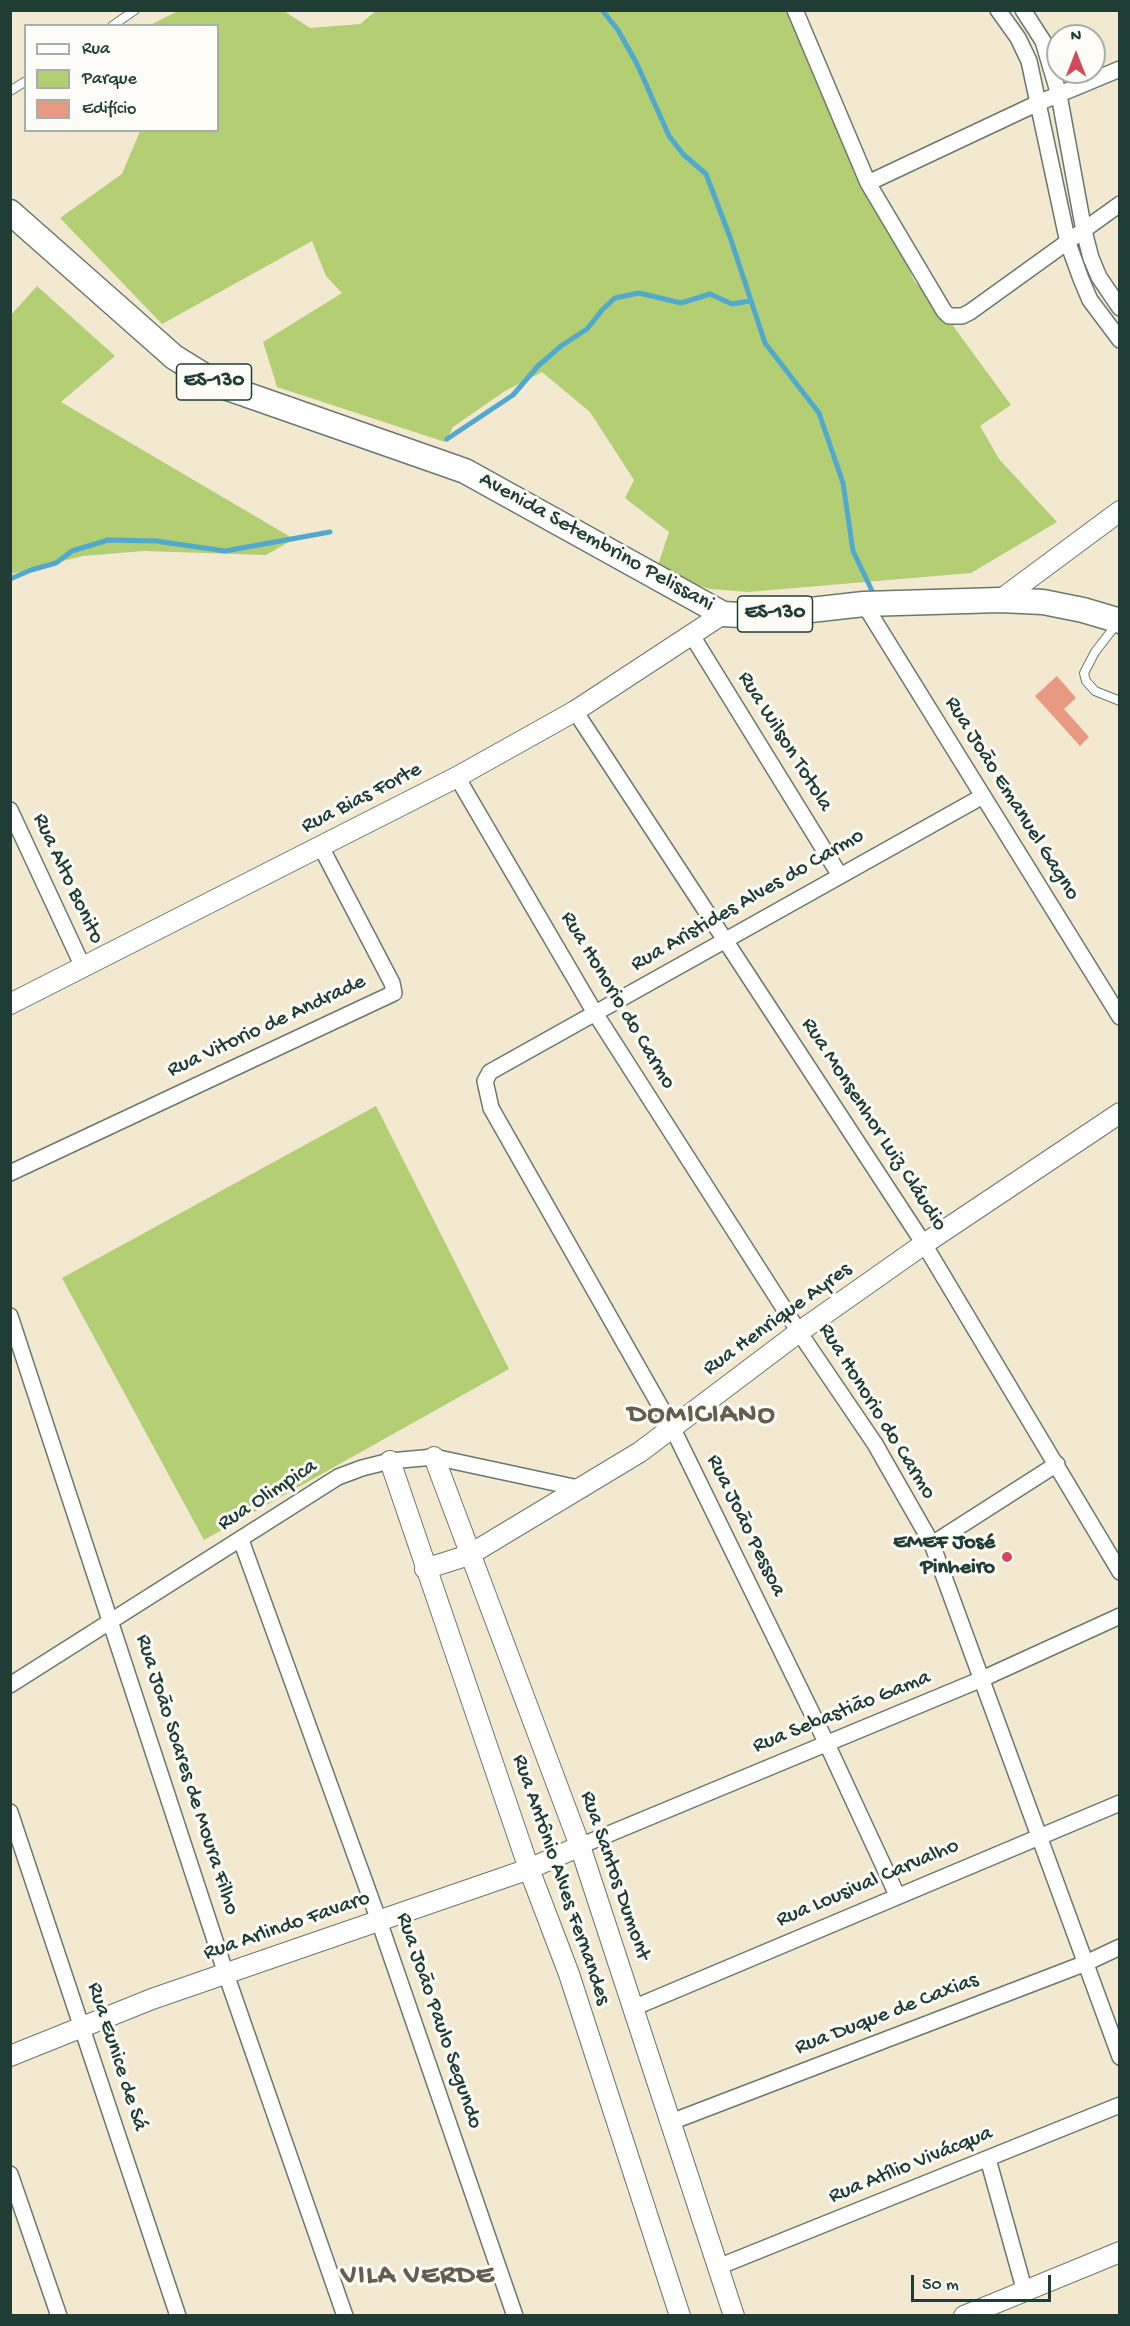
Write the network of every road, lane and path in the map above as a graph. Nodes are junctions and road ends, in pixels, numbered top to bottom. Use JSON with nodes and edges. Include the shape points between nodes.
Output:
{"nodes":[{"id":1,"x":135,"y":10,"type":"edge"},
{"id":2,"x":795,"y":10,"type":"edge"},
{"id":3,"x":998,"y":10,"type":"edge"},
{"id":4,"x":1023,"y":10,"type":"edge"},
{"id":5,"x":115,"y":24,"type":"edge"},
{"id":6,"x":1119,"y":69,"type":"edge"},
{"id":7,"x":24,"y":82,"type":"edge"},
{"id":8,"x":10,"y":91,"type":"edge"},
{"id":9,"x":1059,"y":95,"type":"junction"},
{"id":10,"x":1038,"y":103,"type":"junction"},
{"id":11,"x":868,"y":183,"type":"junction"},
{"id":12,"x":1119,"y":204,"type":"edge"},
{"id":13,"x":10,"y":212,"type":"edge"},
{"id":14,"x":1084,"y":231,"type":"junction"},
{"id":15,"x":1068,"y":243,"type":"junction"},
{"id":16,"x":1119,"y":308,"type":"edge"},
{"id":17,"x":1119,"y":340,"type":"edge"},
{"id":18,"x":1119,"y":512,"type":"edge"},
{"id":19,"x":1000,"y":600,"type":"junction"},
{"id":20,"x":864,"y":603,"type":"junction"},
{"id":21,"x":723,"y":614,"type":"junction"},
{"id":22,"x":1119,"y":621,"type":"edge"},
{"id":23,"x":691,"y":634,"type":"junction"},
{"id":24,"x":1119,"y":701,"type":"edge"},
{"id":25,"x":575,"y":711,"type":"junction"},
{"id":26,"x":457,"y":777,"type":"junction"},
{"id":27,"x":983,"y":796,"type":"junction"},
{"id":28,"x":10,"y":810,"type":"edge"},
{"id":29,"x":321,"y":847,"type":"junction"},
{"id":30,"x":839,"y":874,"type":"junction"},
{"id":31,"x":725,"y":940,"type":"junction"},
{"id":32,"x":83,"y":967,"type":"junction"},
{"id":33,"x":10,"y":1004,"type":"edge"},
{"id":34,"x":595,"y":1013,"type":"junction"},
{"id":35,"x":1119,"y":1017,"type":"edge"},
{"id":36,"x":485,"y":1091,"type":"joint"},
{"id":37,"x":1119,"y":1113,"type":"edge"},
{"id":38,"x":10,"y":1173,"type":"edge"},
{"id":39,"x":924,"y":1244,"type":"junction"},
{"id":40,"x":10,"y":1316,"type":"edge"},
{"id":41,"x":799,"y":1332,"type":"junction"},
{"id":42,"x":672,"y":1427,"type":"junction"},
{"id":43,"x":434,"y":1457,"type":"junction"},
{"id":44,"x":390,"y":1461,"type":"junction"},
{"id":45,"x":1057,"y":1464,"type":"junction"},
{"id":46,"x":583,"y":1489,"type":"junction"},
{"id":47,"x":241,"y":1540,"type":"junction"},
{"id":48,"x":932,"y":1544,"type":"junction"},
{"id":49,"x":470,"y":1555,"type":"junction"},
{"id":50,"x":425,"y":1569,"type":"junction"},
{"id":51,"x":1119,"y":1572,"type":"edge"},
{"id":52,"x":1119,"y":1616,"type":"edge"},
{"id":53,"x":113,"y":1622,"type":"junction"},
{"id":54,"x":982,"y":1679,"type":"junction"},
{"id":55,"x":10,"y":1685,"type":"edge"},
{"id":56,"x":827,"y":1744,"type":"junction"},
{"id":57,"x":1119,"y":1803,"type":"edge"},
{"id":58,"x":10,"y":1812,"type":"edge"},
{"id":59,"x":1041,"y":1838,"type":"junction"},
{"id":60,"x":580,"y":1846,"type":"junction"},
{"id":61,"x":530,"y":1869,"type":"junction"},
{"id":62,"x":897,"y":1895,"type":"junction"},
{"id":63,"x":379,"y":1921,"type":"junction"},
{"id":64,"x":1119,"y":1947,"type":"edge"},
{"id":65,"x":1086,"y":1963,"type":"junction"},
{"id":66,"x":226,"y":1974,"type":"junction"},
{"id":67,"x":633,"y":2008,"type":"junction"},
{"id":68,"x":83,"y":2027,"type":"junction"},
{"id":69,"x":10,"y":2056,"type":"edge"},
{"id":70,"x":1119,"y":2057,"type":"edge"},
{"id":71,"x":1119,"y":2105,"type":"edge"},
{"id":72,"x":670,"y":2122,"type":"junction"},
{"id":73,"x":988,"y":2159,"type":"junction"},
{"id":74,"x":10,"y":2174,"type":"edge"},
{"id":75,"x":1119,"y":2252,"type":"edge"},
{"id":76,"x":718,"y":2267,"type":"junction"},
{"id":77,"x":1025,"y":2292,"type":"junction"},
{"id":78,"x":59,"y":2316,"type":"edge"},
{"id":79,"x":178,"y":2316,"type":"edge"},
{"id":80,"x":345,"y":2316,"type":"edge"},
{"id":81,"x":515,"y":2316,"type":"edge"},
{"id":82,"x":680,"y":2316,"type":"edge"},
{"id":83,"x":734,"y":2316,"type":"edge"},
{"id":84,"x":964,"y":2316,"type":"edge"}],
"edges":[{"from":1,"to":5,"type":"lane"},
{"from":2,"to":11,"type":"street"},
{"from":3,"to":10,"type":"street","via":[[1025,48]]},
{"from":4,"to":9,"type":"street","via":[[1043,41]]},
{"from":6,"to":9,"type":"street"},
{"from":7,"to":8,"type":"lane"},
{"from":9,"to":10,"type":"street"},
{"from":9,"to":14,"type":"street"},
{"from":10,"to":11,"type":"street"},
{"from":10,"to":15,"type":"street"},
{"from":11,"to":15,"type":"street","via":[[949,315],[970,312]]},
{"from":12,"to":14,"type":"street"},
{"from":13,"to":21,"type":"main road","name":"Avenida Setembrino Pelissani","number":"ES-130","via":[[174,357],[219,386],[465,471]]},
{"from":14,"to":15,"type":"street"},
{"from":14,"to":16,"type":"street","via":[[1099,277]]},
{"from":15,"to":17,"type":"street","via":[[1090,300]]},
{"from":18,"to":19,"type":"street"},
{"from":19,"to":20,"type":"main road","name":"Avenida Setembrino Pelissani","number":"ES-130"},
{"from":19,"to":22,"type":"main road","name":"Avenida Setembrino Pelissani","number":"ES-130","via":[[1043,602]]},
{"from":20,"to":21,"type":"main road","name":"Avenida Setembrino Pelissani","number":"ES-130","via":[[757,616]]},
{"from":20,"to":27,"type":"street","name":"Rua João Emanuel Gagno"},
{"from":21,"to":23,"type":"street","name":"Rua Bias Forte"},
{"from":22,"to":24,"type":"lane","via":[[1084,673],[1095,691]]},
{"from":23,"to":25,"type":"street","name":"Rua Bias Forte"},
{"from":23,"to":30,"type":"street","name":"Rua Wilson Totola"},
{"from":25,"to":26,"type":"street","name":"Rua Bias Forte"},
{"from":25,"to":31,"type":"street","name":"Rua Monsenhor Luiz Cláudio"},
{"from":26,"to":29,"type":"street","name":"Rua Bias Forte"},
{"from":26,"to":34,"type":"street","name":"Rua Honorio do Carmo"},
{"from":27,"to":30,"type":"street","name":"Rua Aristides Alves do Carmo"},
{"from":27,"to":35,"type":"street","name":"Rua João Emanuel Gagno"},
{"from":28,"to":32,"type":"street","name":"Rua Alto Bonito"},
{"from":29,"to":32,"type":"street","name":"Rua Bias Forte"},
{"from":29,"to":38,"type":"street","name":"Rua Vitorio de Andrade","via":[[394,993]]},
{"from":30,"to":31,"type":"street","name":"Rua Aristides Alves do Carmo"},
{"from":31,"to":34,"type":"street","name":"Rua Aristides Alves do Carmo"},
{"from":31,"to":39,"type":"street","name":"Rua Monsenhor Luiz Cláudio"},
{"from":32,"to":33,"type":"street","name":"Rua Bias Forte"},
{"from":34,"to":36,"type":"street","name":"Rua Aristides Alves do Carmo","via":[[490,1072]]},
{"from":34,"to":41,"type":"street","name":"Rua Honorio do Carmo"},
{"from":36,"to":42,"type":"street","name":"Rua João Pessoa","via":[[491,1108]]},
{"from":37,"to":39,"type":"street","name":"Rua Henrique Ayres"},
{"from":39,"to":41,"type":"street","name":"Rua Henrique Ayres"},
{"from":39,"to":45,"type":"street","name":"Rua Monsenhor Luiz Cláudio"},
{"from":40,"to":53,"type":"street","name":"Rua João Soares de Moura Filho"},
{"from":41,"to":42,"type":"street","name":"Rua Henrique Ayres"},
{"from":41,"to":48,"type":"street","name":"Rua Honorio do Carmo","via":[[875,1444]]},
{"from":42,"to":46,"type":"street","name":"Rua Henrique Ayres"},
{"from":42,"to":56,"type":"street","name":"Rua João Pessoa"},
{"from":43,"to":44,"type":"street","name":"Rua Olimpica"},
{"from":43,"to":46,"type":"street","name":"Rua Olimpica"},
{"from":43,"to":49,"type":"street","name":"Rua Santos Dumont"},
{"from":44,"to":47,"type":"street","name":"Rua Olimpica","via":[[338,1477]]},
{"from":44,"to":50,"type":"street","name":"Rua Antônio Alves Fernandes"},
{"from":45,"to":48,"type":"street"},
{"from":45,"to":51,"type":"street","name":"Rua Monsenhor Luiz Cláudio"},
{"from":46,"to":49,"type":"street","name":"Rua Henrique Ayres"},
{"from":47,"to":53,"type":"street","name":"Rua Olimpica"},
{"from":47,"to":63,"type":"street","name":"Rua João Paulo Segundo"},
{"from":48,"to":54,"type":"street","name":"Rua Honorio do Carmo"},
{"from":49,"to":50,"type":"street","name":"Rua Henrique Ayres"},
{"from":49,"to":60,"type":"street","name":"Rua Santos Dumont"},
{"from":50,"to":61,"type":"street","name":"Rua Antônio Alves Fernandes"},
{"from":52,"to":54,"type":"street","name":"Rua Sebastião Gama"},
{"from":53,"to":55,"type":"street","name":"Rua Olimpica"},
{"from":53,"to":66,"type":"street","name":"Rua João Soares de Moura Filho"},
{"from":54,"to":56,"type":"street","name":"Rua Sebastião Gama"},
{"from":54,"to":59,"type":"street","name":"Rua Honorio do Carmo"},
{"from":56,"to":60,"type":"street","name":"Rua Sebastião Gama"},
{"from":56,"to":62,"type":"street","name":"Rua João Pessoa"},
{"from":57,"to":59,"type":"street","name":"Rua Lousival Carvalho"},
{"from":58,"to":68,"type":"street","name":"Rua Eunice de Sá"},
{"from":59,"to":62,"type":"street","name":"Rua Lousival Carvalho"},
{"from":59,"to":65,"type":"street","name":"Rua Honorio do Carmo"},
{"from":60,"to":61,"type":"street","name":"Rua Arlindo Favaro"},
{"from":60,"to":67,"type":"street","name":"Rua Santos Dumont"},
{"from":61,"to":63,"type":"street","name":"Rua Arlindo Favaro"},
{"from":61,"to":82,"type":"street","name":"Rua Antônio Alves Fernandes","via":[[569,1974]]},
{"from":62,"to":67,"type":"street","name":"Rua Lousival Carvalho"},
{"from":63,"to":66,"type":"street","name":"Rua Arlindo Favaro"},
{"from":63,"to":81,"type":"street","name":"Rua João Paulo Segundo"},
{"from":64,"to":65,"type":"street","name":"Rua Duque de Caxias"},
{"from":65,"to":70,"type":"street","name":"Rua Honorio do Carmo"},
{"from":65,"to":72,"type":"street","name":"Rua Duque de Caxias"},
{"from":66,"to":68,"type":"street","name":"Rua Arlindo Favaro"},
{"from":66,"to":80,"type":"street","name":"Rua João Soares de Moura Filho"},
{"from":67,"to":72,"type":"street","name":"Rua Santos Dumont"},
{"from":68,"to":69,"type":"street","name":"Rua Arlindo Favaro"},
{"from":68,"to":79,"type":"street","name":"Rua Eunice de Sá"},
{"from":71,"to":73,"type":"street","name":"Rua Atílio Vivácqua"},
{"from":72,"to":76,"type":"street","name":"Rua Santos Dumont"},
{"from":73,"to":76,"type":"street","name":"Rua Atílio Vivácqua"},
{"from":73,"to":77,"type":"street"},
{"from":74,"to":78,"type":"street"},
{"from":75,"to":77,"type":"street"},
{"from":76,"to":83,"type":"street","name":"Rua Santos Dumont"},
{"from":77,"to":84,"type":"street"}]}
